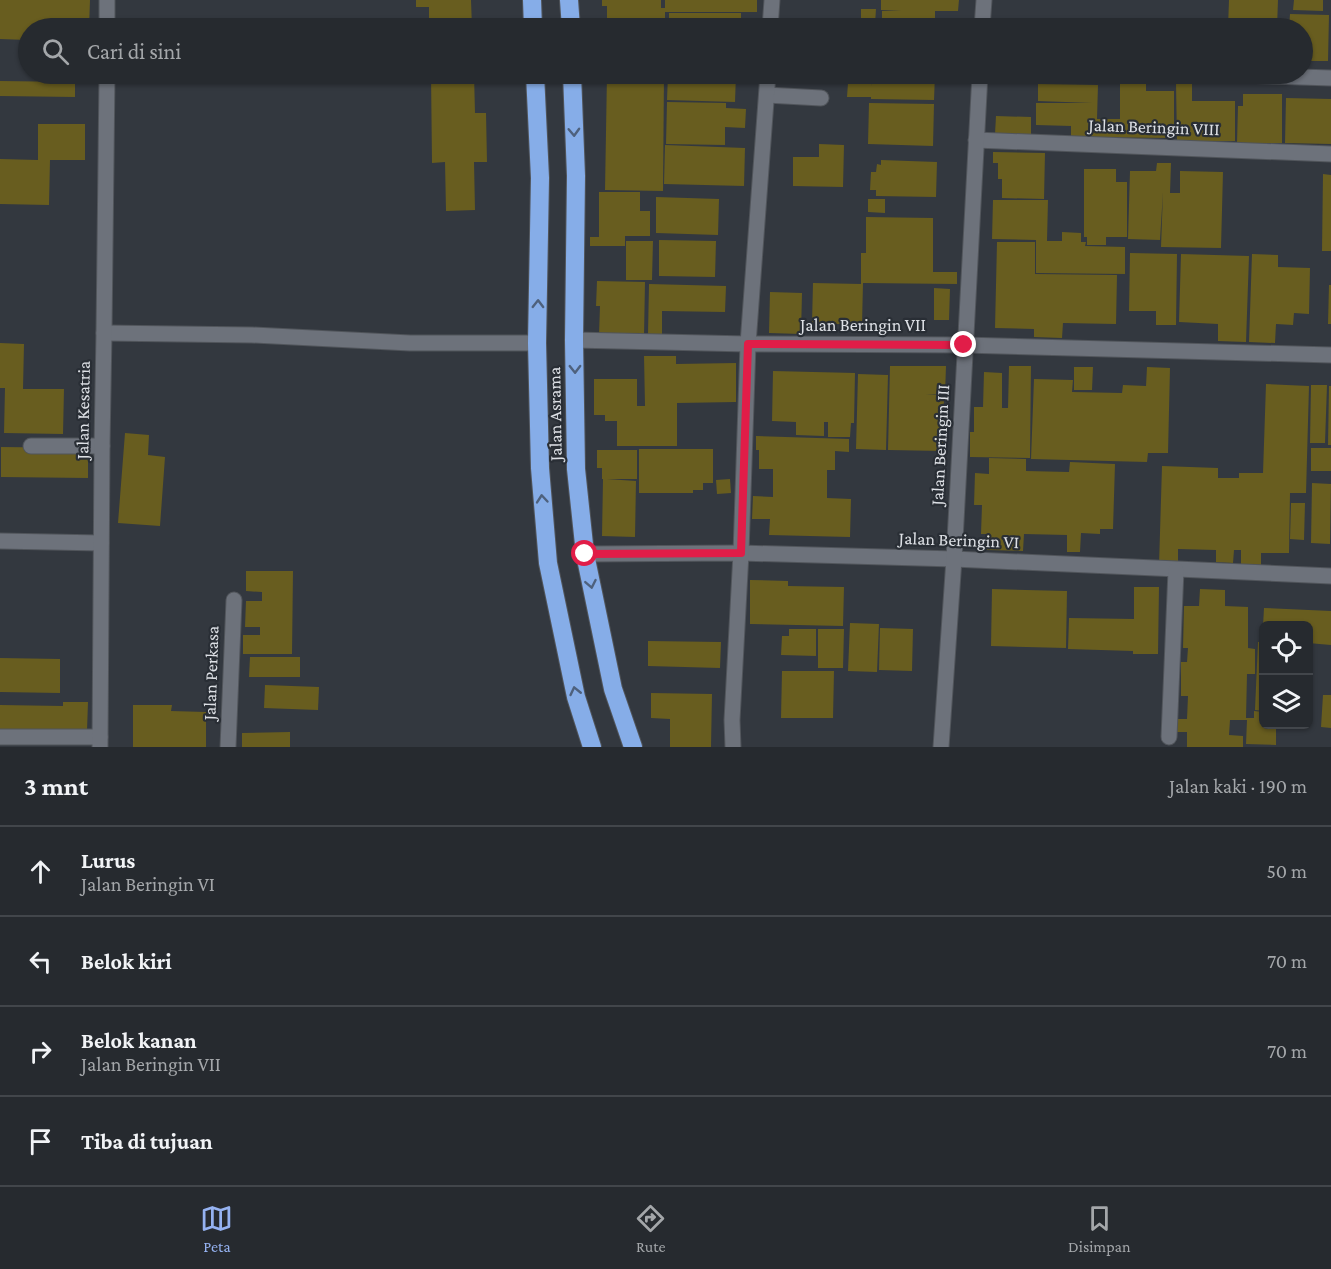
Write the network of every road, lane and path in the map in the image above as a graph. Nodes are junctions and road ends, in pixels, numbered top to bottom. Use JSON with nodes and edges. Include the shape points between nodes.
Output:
{"nodes":[{"id":1,"x":107,"y":0,"type":"edge"},
{"id":2,"x":532,"y":0,"type":"edge"},
{"id":3,"x":569,"y":0,"type":"edge"},
{"id":4,"x":772,"y":0,"type":"edge"},
{"id":5,"x":984,"y":0,"type":"edge"},
{"id":6,"x":107,"y":18,"type":"edge"},
{"id":7,"x":533,"y":18,"type":"edge"},
{"id":8,"x":570,"y":18,"type":"edge"},
{"id":9,"x":771,"y":18,"type":"edge"},
{"id":10,"x":983,"y":18,"type":"edge"},
{"id":11,"x":1313,"y":77,"type":"edge"},
{"id":12,"x":1331,"y":78,"type":"edge"},
{"id":13,"x":107,"y":84,"type":"edge"},
{"id":14,"x":535,"y":84,"type":"edge"},
{"id":15,"x":572,"y":84,"type":"edge"},
{"id":16,"x":768,"y":84,"type":"edge"},
{"id":17,"x":979,"y":84,"type":"edge"},
{"id":18,"x":767,"y":94,"type":"junction"},
{"id":19,"x":821,"y":98,"type":"dead end"},
{"id":20,"x":976,"y":140,"type":"junction"},
{"id":21,"x":1331,"y":153,"type":"edge"},
{"id":22,"x":104,"y":333,"type":"junction"},
{"id":23,"x":574,"y":340,"type":"junction"},
{"id":24,"x":537,"y":343,"type":"junction"},
{"id":25,"x":748,"y":344,"type":"junction"},
{"id":26,"x":964,"y":345,"type":"junction"},
{"id":27,"x":1331,"y":355,"type":"edge"},
{"id":28,"x":31,"y":446,"type":"dead end"},
{"id":29,"x":102,"y":446,"type":"junction"},
{"id":30,"x":0,"y":541,"type":"edge"},
{"id":31,"x":101,"y":543,"type":"junction"},
{"id":32,"x":741,"y":553,"type":"junction"},
{"id":33,"x":585,"y":554,"type":"junction"},
{"id":34,"x":954,"y":558,"type":"junction"},
{"id":35,"x":1176,"y":570,"type":"junction"},
{"id":36,"x":1331,"y":576,"type":"edge"},
{"id":37,"x":234,"y":600,"type":"dead end"},
{"id":38,"x":1169,"y":737,"type":"dead end"},
{"id":39,"x":0,"y":738,"type":"edge"},
{"id":40,"x":100,"y":742,"type":"edge"},
{"id":41,"x":228,"y":747,"type":"edge"},
{"id":42,"x":592,"y":747,"type":"edge"},
{"id":43,"x":633,"y":747,"type":"edge"},
{"id":44,"x":733,"y":747,"type":"edge"},
{"id":45,"x":941,"y":747,"type":"edge"}],
"edges":[{"from":1,"to":6,"type":"street"},
{"from":2,"to":7,"type":"highway"},
{"from":3,"to":8,"type":"highway"},
{"from":4,"to":9,"type":"street"},
{"from":5,"to":10,"type":"street"},
{"from":11,"to":12,"type":"street"},
{"from":13,"to":22,"type":"street","name":"Jalan Kesatria"},
{"from":24,"to":14,"type":"highway","name":"Jalan Asrama","one_way":true,"via":[[540,178]]},
{"from":15,"to":23,"type":"highway","name":"Jalan Asrama","one_way":true,"via":[[576,176]]},
{"from":16,"to":18,"type":"street"},
{"from":17,"to":20,"type":"street","name":"Jalan Beringin III"},
{"from":18,"to":19,"type":"street"},
{"from":18,"to":25,"type":"street"},
{"from":20,"to":21,"type":"street","name":"Jalan Beringin VIII"},
{"from":20,"to":26,"type":"street","name":"Jalan Beringin III"},
{"from":22,"to":24,"type":"street"},
{"from":22,"to":29,"type":"street","name":"Jalan Kesatria"},
{"from":23,"to":25,"type":"street","name":"Jalan Beringin VII"},
{"from":23,"to":33,"type":"highway","name":"Jalan Asrama","one_way":true,"via":[[576,469]]},
{"from":42,"to":24,"type":"highway","name":"Jalan Asrama","one_way":true,"via":[[576,697],[548,563],[540,468]]},
{"from":25,"to":26,"type":"street","name":"Jalan Beringin VII"},
{"from":25,"to":32,"type":"street"},
{"from":26,"to":27,"type":"street","name":"Jalan Beringin VII"},
{"from":26,"to":34,"type":"street","name":"Jalan Beringin III"},
{"from":28,"to":29,"type":"street"},
{"from":29,"to":31,"type":"street","name":"Jalan Kesatria"},
{"from":30,"to":31,"type":"street"},
{"from":31,"to":40,"type":"street","name":"Jalan Kesatria"},
{"from":32,"to":33,"type":"street","name":"Jalan Beringin VI"},
{"from":32,"to":34,"type":"street","name":"Jalan Beringin VI"},
{"from":32,"to":44,"type":"street"},
{"from":33,"to":43,"type":"highway","name":"Jalan Asrama","one_way":true,"via":[[613,689]]},
{"from":34,"to":35,"type":"street","name":"Jalan Beringin VI"},
{"from":34,"to":45,"type":"street","name":"Jalan Beringin III"},
{"from":35,"to":36,"type":"street","name":"Jalan Beringin VI"},
{"from":35,"to":38,"type":"street"},
{"from":37,"to":41,"type":"street","name":"Jalan Perkasa"},
{"from":39,"to":40,"type":"street"}]}
